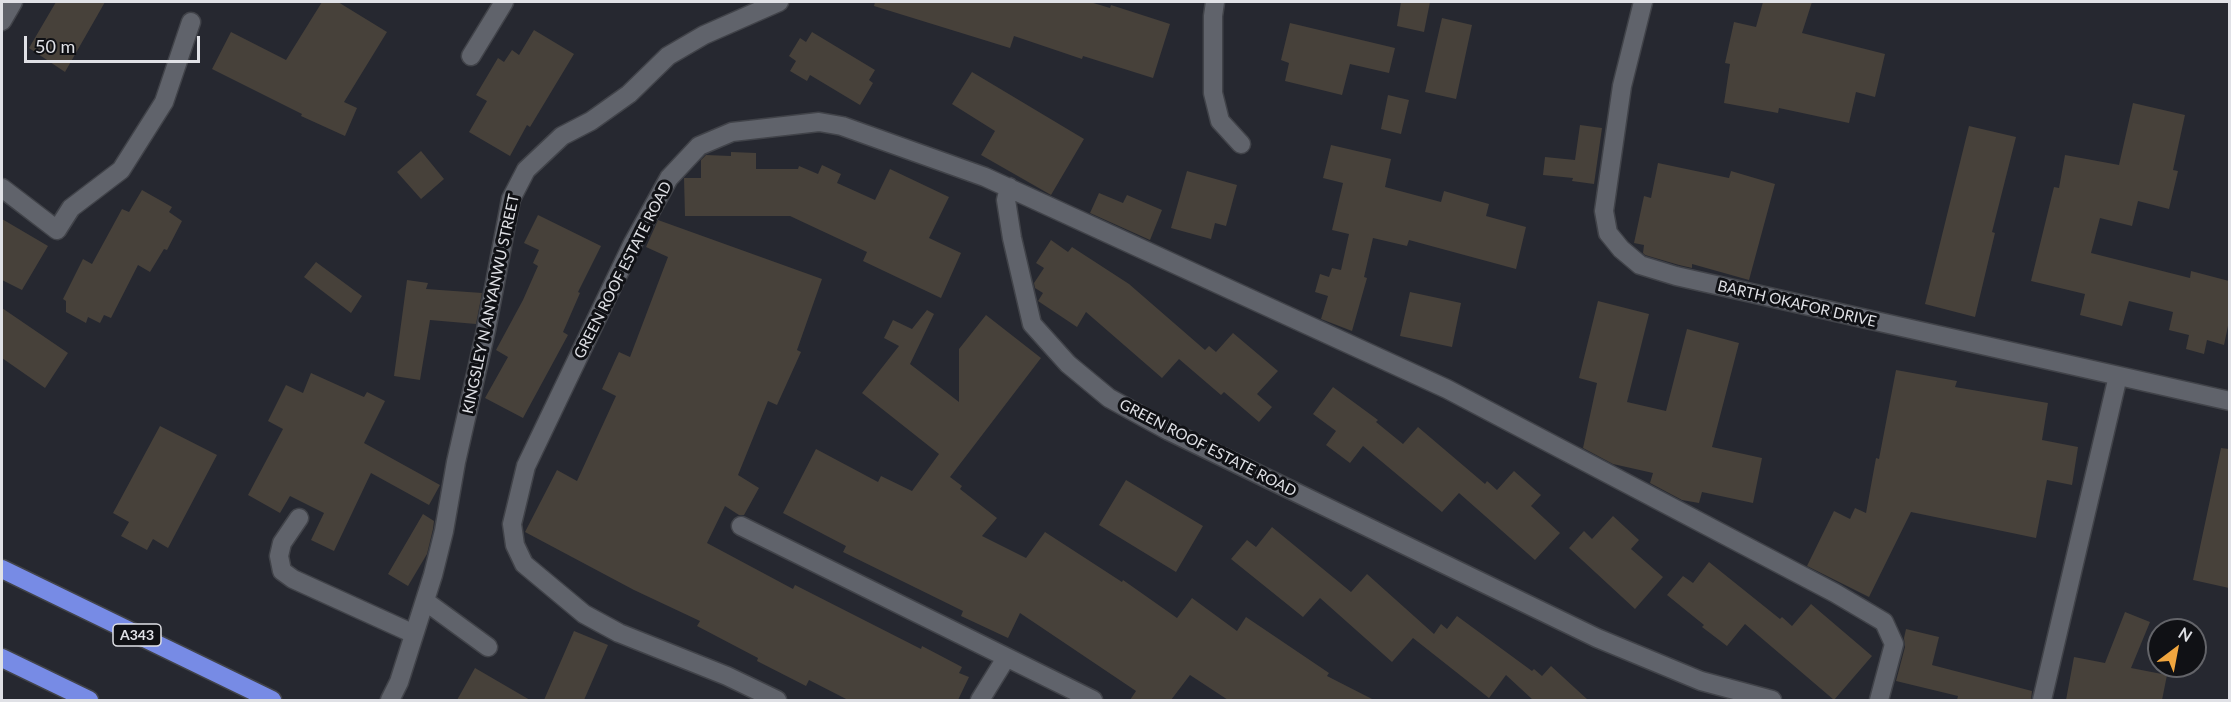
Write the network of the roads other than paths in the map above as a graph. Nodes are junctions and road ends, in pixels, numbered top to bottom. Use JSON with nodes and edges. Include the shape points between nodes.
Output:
{"nodes":[{"id":1,"x":13,"y":2,"type":"edge"},
{"id":2,"x":504,"y":2,"type":"edge"},
{"id":3,"x":778,"y":2,"type":"edge"},
{"id":4,"x":1215,"y":2,"type":"edge"},
{"id":5,"x":1642,"y":2,"type":"edge"},
{"id":6,"x":2,"y":21,"type":"edge"},
{"id":7,"x":191,"y":22,"type":"dead end"},
{"id":8,"x":471,"y":56,"type":"dead end"},
{"id":9,"x":1241,"y":144,"type":"dead end"},
{"id":10,"x":2,"y":188,"type":"edge"},
{"id":11,"x":1009,"y":188,"type":"junction"},
{"id":12,"x":2118,"y":376,"type":"junction"},
{"id":13,"x":2229,"y":402,"type":"edge"},
{"id":14,"x":298,"y":518,"type":"dead end"},
{"id":15,"x":741,"y":526,"type":"dead end"},
{"id":16,"x":2,"y":569,"type":"edge"},
{"id":17,"x":425,"y":601,"type":"junction"},
{"id":18,"x":414,"y":634,"type":"junction"},
{"id":19,"x":488,"y":647,"type":"dead end"},
{"id":20,"x":1006,"y":657,"type":"junction"},
{"id":21,"x":2,"y":658,"type":"edge"},
{"id":22,"x":89,"y":700,"type":"edge"},
{"id":23,"x":272,"y":700,"type":"edge"},
{"id":24,"x":390,"y":700,"type":"edge"},
{"id":25,"x":777,"y":700,"type":"edge"},
{"id":26,"x":980,"y":700,"type":"edge"},
{"id":27,"x":1093,"y":700,"type":"edge"},
{"id":28,"x":1772,"y":700,"type":"edge"},
{"id":29,"x":1879,"y":700,"type":"edge"},
{"id":30,"x":2042,"y":700,"type":"edge"}],
"edges":[{"from":1,"to":6,"type":"street"},
{"from":2,"to":8,"type":"street"},
{"from":3,"to":17,"type":"street","name":"KINGSLEY N ANYANWU STREET","via":[[668,56],[628,94],[562,136],[526,170],[511,199],[444,531]]},
{"from":4,"to":9,"type":"street","via":[[1213,93],[1220,122]]},
{"from":5,"to":12,"type":"street","name":"BARTH OKAFOR DRIVE","via":[[1622,86],[1604,211],[1608,233],[1640,265]]},
{"from":7,"to":10,"type":"street","via":[[164,102],[121,170],[71,208],[57,230]]},
{"from":11,"to":25,"type":"street","name":"GREEN ROOF ESTATE ROAD","via":[[843,126],[819,122],[732,132],[699,146],[669,178],[633,243],[526,466],[512,524],[524,564],[584,614],[619,633]]},
{"from":11,"to":28,"type":"street","name":"GREEN ROOF ESTATE ROAD","via":[[1006,200],[1012,238],[1032,324],[1068,364],[1109,398],[1169,431],[1597,638],[1701,681]]},
{"from":11,"to":29,"type":"street","via":[[1447,389],[1835,593],[1884,622],[1894,644]]},
{"from":12,"to":13,"type":"street","name":"BARTH OKAFOR DRIVE"},
{"from":12,"to":30,"type":"street"},
{"from":14,"to":18,"type":"street","via":[[282,543],[282,571]]},
{"from":15,"to":20,"type":"street"},
{"from":16,"to":23,"type":"highway","number":"A343"},
{"from":17,"to":18,"type":"street","name":"KINGSLEY N ANYANWU STREET"},
{"from":17,"to":19,"type":"street"},
{"from":18,"to":24,"type":"street","name":"KINGSLEY N ANYANWU STREET"},
{"from":20,"to":26,"type":"street"},
{"from":20,"to":27,"type":"street"},
{"from":21,"to":22,"type":"highway"}]}
